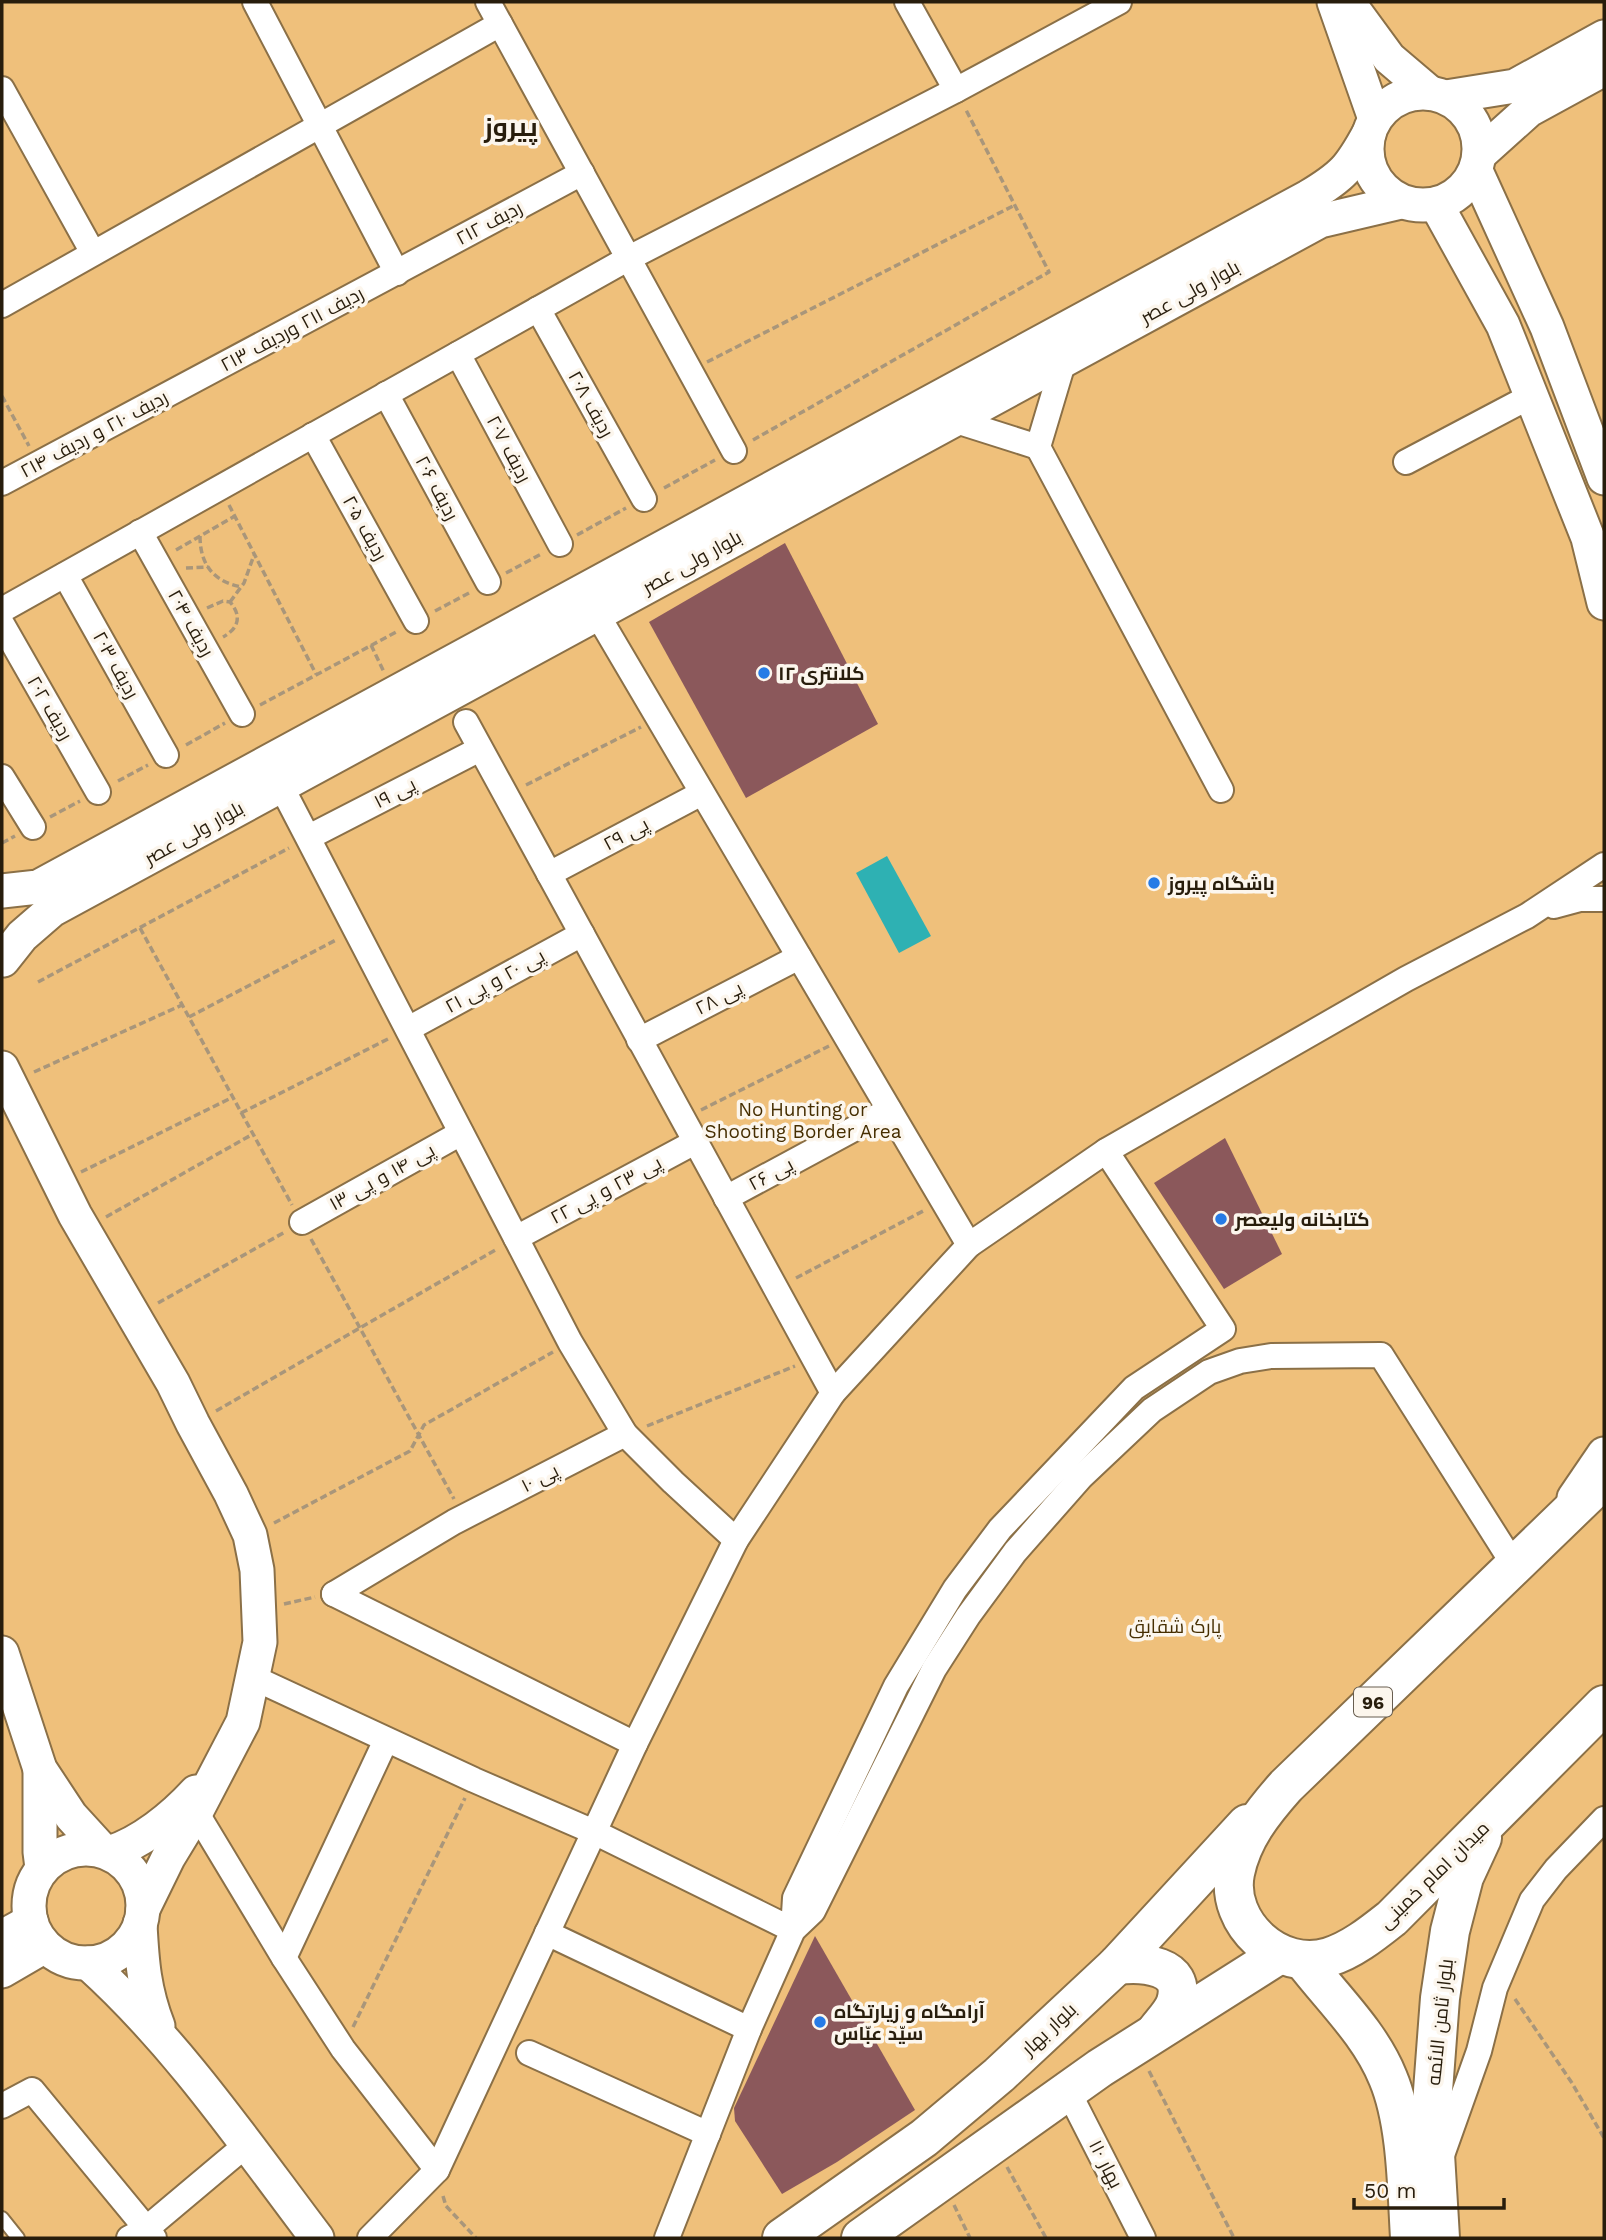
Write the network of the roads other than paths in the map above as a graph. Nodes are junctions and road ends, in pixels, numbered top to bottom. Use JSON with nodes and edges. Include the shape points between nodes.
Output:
{"nodes":[{"id":1,"x":255,"y":2,"type":"edge"},
{"id":2,"x":488,"y":2,"type":"edge"},
{"id":3,"x":907,"y":2,"type":"edge"},
{"id":4,"x":1119,"y":2,"type":"edge"},
{"id":5,"x":1350,"y":4,"type":"edge"},
{"id":6,"x":500,"y":24,"type":"junction"},
{"id":7,"x":1604,"y":37,"type":"edge"},
{"id":8,"x":1604,"y":69,"type":"edge"},
{"id":9,"x":2,"y":89,"type":"edge"},
{"id":10,"x":956,"y":90,"type":"junction"},
{"id":11,"x":1437,"y":94,"type":"junction"},
{"id":12,"x":320,"y":126,"type":"junction"},
{"id":13,"x":1372,"y":126,"type":"junction"},
{"id":14,"x":1478,"y":163,"type":"junction"},
{"id":15,"x":582,"y":173,"type":"junction"},
{"id":16,"x":1401,"y":201,"type":"junction"},
{"id":17,"x":1436,"y":204,"type":"junction"},
{"id":18,"x":93,"y":253,"type":"junction"},
{"id":19,"x":629,"y":258,"type":"junction"},
{"id":20,"x":397,"y":273,"type":"junction"},
{"id":21,"x":2,"y":305,"type":"edge"},
{"id":22,"x":538,"y":309,"type":"junction"},
{"id":23,"x":458,"y":354,"type":"junction"},
{"id":24,"x":1064,"y":360,"type":"junction"},
{"id":25,"x":187,"y":385,"type":"joint"},
{"id":26,"x":386,"y":394,"type":"junction"},
{"id":27,"x":1531,"y":396,"type":"junction"},
{"id":28,"x":953,"y":420,"type":"junction"},
{"id":29,"x":313,"y":435,"type":"junction"},
{"id":30,"x":1038,"y":447,"type":"junction"},
{"id":31,"x":734,"y":451,"type":"road end"},
{"id":32,"x":1406,"y":462,"type":"dead end"},
{"id":33,"x":1604,"y":478,"type":"edge"},
{"id":34,"x":2,"y":484,"type":"edge"},
{"id":35,"x":644,"y":499,"type":"road end"},
{"id":36,"x":141,"y":532,"type":"junction"},
{"id":37,"x":560,"y":544,"type":"road end"},
{"id":38,"x":65,"y":575,"type":"junction"},
{"id":39,"x":488,"y":582,"type":"road end"},
{"id":40,"x":1604,"y":603,"type":"edge"},
{"id":41,"x":2,"y":610,"type":"edge"},
{"id":42,"x":597,"y":614,"type":"junction"},
{"id":43,"x":416,"y":621,"type":"road end"},
{"id":44,"x":2,"y":624,"type":"edge"},
{"id":45,"x":242,"y":714,"type":"road end"},
{"id":46,"x":466,"y":722,"type":"dead end"},
{"id":47,"x":480,"y":749,"type":"junction"},
{"id":48,"x":166,"y":755,"type":"road end"},
{"id":49,"x":2,"y":777,"type":"edge"},
{"id":50,"x":281,"y":786,"type":"junction"},
{"id":51,"x":1221,"y":790,"type":"dead end"},
{"id":52,"x":98,"y":792,"type":"road end"},
{"id":53,"x":702,"y":793,"type":"junction"},
{"id":54,"x":33,"y":827,"type":"road end"},
{"id":55,"x":309,"y":837,"type":"junction"},
{"id":56,"x":1604,"y":865,"type":"edge"},
{"id":57,"x":549,"y":874,"type":"junction"},
{"id":58,"x":2,"y":891,"type":"edge"},
{"id":59,"x":1604,"y":898,"type":"edge"},
{"id":60,"x":1527,"y":916,"type":"junction"},
{"id":61,"x":2,"y":928,"type":"edge"},
{"id":62,"x":582,"y":934,"type":"junction"},
{"id":63,"x":799,"y":957,"type":"junction"},
{"id":64,"x":2,"y":962,"type":"edge"},
{"id":65,"x":408,"y":1029,"type":"junction"},
{"id":66,"x":639,"y":1040,"type":"junction"},
{"id":67,"x":6,"y":1076,"type":"edge"},
{"id":68,"x":889,"y":1111,"type":"junction"},
{"id":69,"x":461,"y":1133,"type":"junction"},
{"id":70,"x":695,"y":1142,"type":"junction"},
{"id":71,"x":1106,"y":1150,"type":"junction"},
{"id":72,"x":726,"y":1198,"type":"junction"},
{"id":73,"x":302,"y":1222,"type":"road end"},
{"id":74,"x":516,"y":1238,"type":"junction"},
{"id":75,"x":969,"y":1245,"type":"junction"},
{"id":76,"x":833,"y":1393,"type":"junction"},
{"id":77,"x":625,"y":1434,"type":"junction"},
{"id":78,"x":1604,"y":1454,"type":"edge"},
{"id":79,"x":1604,"y":1479,"type":"edge"},
{"id":80,"x":1555,"y":1526,"type":"junction"},
{"id":81,"x":736,"y":1540,"type":"junction"},
{"id":82,"x":1514,"y":1565,"type":"junction"},
{"id":83,"x":2,"y":1653,"type":"edge"},
{"id":84,"x":254,"y":1678,"type":"junction"},
{"id":85,"x":1604,"y":1705,"type":"edge"},
{"id":86,"x":386,"y":1740,"type":"junction"},
{"id":87,"x":635,"y":1744,"type":"junction"},
{"id":88,"x":223,"y":1761,"type":"junction"},
{"id":89,"x":40,"y":1769,"type":"junction"},
{"id":90,"x":1286,"y":1786,"type":"junction"},
{"id":91,"x":196,"y":1812,"type":"junction"},
{"id":92,"x":1495,"y":1815,"type":"junction"},
{"id":93,"x":1601,"y":1830,"type":"edge"},
{"id":94,"x":594,"y":1832,"type":"junction"},
{"id":95,"x":106,"y":1852,"type":"junction"},
{"id":96,"x":42,"y":1868,"type":"junction"},
{"id":97,"x":142,"y":1917,"type":"junction"},
{"id":98,"x":793,"y":1930,"type":"junction"},
{"id":99,"x":547,"y":1933,"type":"junction"},
{"id":100,"x":38,"y":1934,"type":"junction"},
{"id":101,"x":2,"y":1937,"type":"edge"},
{"id":102,"x":1292,"y":1957,"type":"junction"},
{"id":103,"x":284,"y":1958,"type":"junction"},
{"id":104,"x":88,"y":1963,"type":"junction"},
{"id":105,"x":1117,"y":1965,"type":"junction"},
{"id":106,"x":2,"y":1970,"type":"edge"},
{"id":107,"x":749,"y":2029,"type":"junction"},
{"id":108,"x":161,"y":2035,"type":"junction"},
{"id":109,"x":1146,"y":2037,"type":"junction"},
{"id":110,"x":529,"y":2053,"type":"dead end"},
{"id":111,"x":1068,"y":2091,"type":"junction"},
{"id":112,"x":2,"y":2106,"type":"edge"},
{"id":113,"x":708,"y":2134,"type":"junction"},
{"id":114,"x":246,"y":2144,"type":"junction"},
{"id":115,"x":437,"y":2170,"type":"junction"},
{"id":116,"x":1436,"y":2176,"type":"junction"},
{"id":117,"x":2,"y":2218,"type":"edge"},
{"id":118,"x":881,"y":2232,"type":"edge"},
{"id":119,"x":143,"y":2235,"type":"edge"},
{"id":120,"x":18,"y":2238,"type":"edge"},
{"id":121,"x":317,"y":2238,"type":"edge"},
{"id":122,"x":370,"y":2238,"type":"edge"},
{"id":123,"x":667,"y":2238,"type":"edge"},
{"id":124,"x":782,"y":2238,"type":"edge"},
{"id":125,"x":1143,"y":2238,"type":"edge"},
{"id":126,"x":1410,"y":2238,"type":"edge"},
{"id":127,"x":1440,"y":2238,"type":"edge"}],
"edges":[{"from":1,"to":12,"type":"street"},
{"from":2,"to":6,"type":"street"},
{"from":3,"to":10,"type":"street"},
{"from":4,"to":10,"type":"street"},
{"from":5,"to":11,"type":"street","via":[[1389,58]]},
{"from":5,"to":13,"type":"street"},
{"from":6,"to":12,"type":"street"},
{"from":6,"to":15,"type":"street"},
{"from":7,"to":11,"type":"street","via":[[1515,86]]},
{"from":8,"to":14,"type":"street","via":[[1529,110]]},
{"from":9,"to":18,"type":"street"},
{"from":10,"to":19,"type":"street"},
{"from":11,"to":13,"type":"street","via":[[1413,93],[1399,98],[1385,107]]},
{"from":11,"to":14,"type":"street","via":[[1461,106],[1472,120],[1479,136]]},
{"from":12,"to":18,"type":"street"},
{"from":12,"to":20,"type":"street"},
{"from":13,"to":16,"type":"street","via":[[1367,154],[1372,174],[1384,190]]},
{"from":13,"to":58,"type":"street","name":"بلوار ولی عصر","via":[[1351,166],[1308,197],[38,887]]},
{"from":14,"to":17,"type":"street","via":[[1466,186],[1453,198]]},
{"from":14,"to":33,"type":"street"},
{"from":15,"to":19,"type":"street"},
{"from":15,"to":20,"type":"street","name":"ردیف ۲۱۲"},
{"from":16,"to":17,"type":"street"},
{"from":16,"to":24,"type":"street","name":"بلوار ولی عصر","via":[[1320,221]]},
{"from":17,"to":27,"type":"street","via":[[1503,325]]},
{"from":18,"to":21,"type":"street"},
{"from":19,"to":22,"type":"street"},
{"from":19,"to":31,"type":"street"},
{"from":20,"to":25,"type":"street","name":"ردیف ۲۱۱ وردیف ۲۱۳"},
{"from":22,"to":23,"type":"street"},
{"from":22,"to":35,"type":"street","name":"ردیف ۲۰۸"},
{"from":23,"to":26,"type":"street"},
{"from":23,"to":37,"type":"street","name":"ردیف ۲۰۷"},
{"from":24,"to":28,"type":"street","name":"بلوار ولی عصر"},
{"from":24,"to":30,"type":"street"},
{"from":25,"to":34,"type":"street","name":"ردیف ۲۱۰ و ردیف ۲۱۴"},
{"from":26,"to":29,"type":"street"},
{"from":26,"to":39,"type":"street","name":"ردیف ۲۰۶"},
{"from":27,"to":32,"type":"street"},
{"from":27,"to":40,"type":"street","via":[[1588,538]]},
{"from":28,"to":30,"type":"street"},
{"from":28,"to":42,"type":"street","name":"بلوار ولی عصر"},
{"from":29,"to":36,"type":"street"},
{"from":29,"to":43,"type":"street","name":"ردیف ۲۰۵"},
{"from":30,"to":51,"type":"street"},
{"from":36,"to":38,"type":"street"},
{"from":36,"to":45,"type":"street","name":"ردیف ۲۰۴","via":[[168,565]]},
{"from":38,"to":41,"type":"street"},
{"from":38,"to":48,"type":"street","name":"ردیف ۲۰۳"},
{"from":42,"to":50,"type":"street","name":"بلوار ولی عصر"},
{"from":42,"to":53,"type":"street"},
{"from":44,"to":52,"type":"street","name":"ردیف ۲۰۲"},
{"from":46,"to":47,"type":"street"},
{"from":47,"to":55,"type":"street","name":"پی ۱۹"},
{"from":47,"to":57,"type":"street"},
{"from":49,"to":54,"type":"street"},
{"from":50,"to":55,"type":"street"},
{"from":50,"to":64,"type":"street","name":"بلوار ولی عصر","via":[[52,910],[22,936]]},
{"from":53,"to":57,"type":"street","name":"پی ۲۹"},
{"from":53,"to":63,"type":"street"},
{"from":55,"to":65,"type":"street"},
{"from":56,"to":60,"type":"street"},
{"from":57,"to":62,"type":"street"},
{"from":59,"to":60,"type":"street","via":[[1580,898]]},
{"from":60,"to":71,"type":"street","via":[[1406,979]]},
{"from":61,"to":64,"type":"street"},
{"from":62,"to":65,"type":"street","name":"پی ۲۰ و پی ۲۱"},
{"from":62,"to":66,"type":"street"},
{"from":63,"to":66,"type":"street","name":"پی ۲۸"},
{"from":63,"to":68,"type":"street"},
{"from":65,"to":69,"type":"street"},
{"from":66,"to":70,"type":"street"},
{"from":67,"to":84,"type":"street","via":[[250,1535],[257,1570],[260,1643]]},
{"from":68,"to":72,"type":"street","name":"پی ۲۶"},
{"from":68,"to":75,"type":"street"},
{"from":69,"to":73,"type":"street","name":"پی ۱۴ و پی ۱۳"},
{"from":69,"to":74,"type":"street"},
{"from":70,"to":72,"type":"street"},
{"from":70,"to":74,"type":"street","name":"پی ۲۳ و پی ۲۲"},
{"from":71,"to":75,"type":"street"},
{"from":71,"to":98,"type":"street","via":[[1223,1329],[1134,1388],[1000,1529],[955,1589],[896,1686],[801,1885],[795,1898]]},
{"from":72,"to":76,"type":"street"},
{"from":74,"to":77,"type":"street"},
{"from":75,"to":76,"type":"street"},
{"from":76,"to":81,"type":"street"},
{"from":77,"to":81,"type":"street"},
{"from":77,"to":87,"type":"street","name":"پی ۱۰","via":[[454,1522],[334,1594]]},
{"from":78,"to":80,"type":"street"},
{"from":79,"to":80,"type":"main road","number":"96"},
{"from":80,"to":82,"type":"main road","number":"96"},
{"from":81,"to":87,"type":"street"},
{"from":82,"to":90,"type":"main road","number":"96"},
{"from":82,"to":98,"type":"street","via":[[1381,1355],[1272,1356],[1240,1361],[1209,1373],[1152,1410],[1081,1477],[1015,1552],[934,1670],[813,1911]]},
{"from":83,"to":89,"type":"street"},
{"from":84,"to":86,"type":"street"},
{"from":84,"to":88,"type":"street","via":[[243,1722]]},
{"from":85,"to":92,"type":"main road","name":"میدان امام خمینی"},
{"from":86,"to":94,"type":"street"},
{"from":86,"to":103,"type":"street"},
{"from":87,"to":94,"type":"street"},
{"from":88,"to":91,"type":"street"},
{"from":88,"to":95,"type":"street","via":[[184,1804],[125,1848]]},
{"from":89,"to":95,"type":"street","via":[[71,1816]]},
{"from":89,"to":96,"type":"street"},
{"from":90,"to":102,"type":"main road","number":"96","via":[[1251,1831],[1235,1874],[1235,1899],[1244,1922],[1259,1941]]},
{"from":90,"to":105,"type":"main road","name":"بلوار بهار"},
{"from":91,"to":97,"type":"street","via":[[168,1858]]},
{"from":91,"to":103,"type":"street"},
{"from":92,"to":102,"type":"main road","name":"میدان امام خمینی","via":[[1376,1931],[1327,1958]]},
{"from":92,"to":116,"type":"main road","name":"بلوار ثامن الائمه","via":[[1464,1877],[1450,1931],[1435,2051]]},
{"from":93,"to":116,"type":"street","via":[[1556,1869],[1532,1900],[1500,1977]]},
{"from":94,"to":98,"type":"street"},
{"from":94,"to":99,"type":"street"},
{"from":95,"to":96,"type":"street","via":[[70,1850]]},
{"from":95,"to":97,"type":"street","via":[[121,1860],[139,1881]]},
{"from":96,"to":100,"type":"street","via":[[29,1902]]},
{"from":97,"to":104,"type":"street","via":[[132,1940],[120,1952]]},
{"from":97,"to":108,"type":"street","via":[[142,1974]]},
{"from":98,"to":107,"type":"street"},
{"from":99,"to":107,"type":"street"},
{"from":99,"to":115,"type":"street"},
{"from":100,"to":101,"type":"street"},
{"from":100,"to":104,"type":"street","via":[[58,1956]]},
{"from":100,"to":106,"type":"street"},
{"from":102,"to":109,"type":"main road"},
{"from":102,"to":126,"type":"main road","number":"96","via":[[1370,2044],[1388,2078],[1398,2111]]},
{"from":103,"to":115,"type":"street","via":[[343,2049]]},
{"from":104,"to":108,"type":"street"},
{"from":105,"to":109,"type":"main road","via":[[1157,1966],[1176,1985],[1177,2000]]},
{"from":105,"to":124,"type":"main road","name":"بلوار بهار","via":[[924,2138]]},
{"from":107,"to":113,"type":"street"},
{"from":108,"to":114,"type":"street"},
{"from":109,"to":111,"type":"main road"},
{"from":110,"to":113,"type":"street"},
{"from":111,"to":118,"type":"main road","via":[[942,2181]]},
{"from":111,"to":125,"type":"street","name":"بهار ۱۱۰"},
{"from":112,"to":119,"type":"street","via":[[32,2090]]},
{"from":113,"to":123,"type":"street"},
{"from":114,"to":119,"type":"street"},
{"from":114,"to":121,"type":"street"},
{"from":115,"to":122,"type":"street"},
{"from":116,"to":127,"type":"main road","name":"بلوار ثامن الائمه"},
{"from":117,"to":120,"type":"lane"}]}
